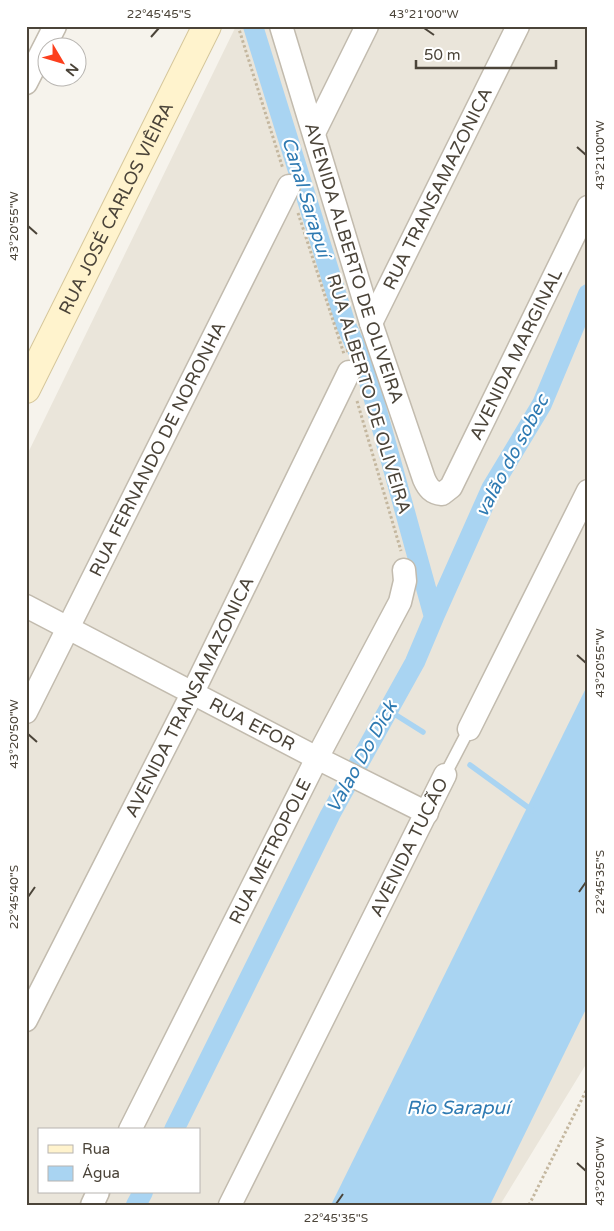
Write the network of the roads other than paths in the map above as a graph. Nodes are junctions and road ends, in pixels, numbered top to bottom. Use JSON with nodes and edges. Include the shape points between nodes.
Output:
{"nodes":[{"id":1,"x":55,"y":26,"type":"edge"},
{"id":2,"x":207,"y":26,"type":"edge"},
{"id":3,"x":281,"y":26,"type":"edge"},
{"id":4,"x":367,"y":26,"type":"edge"},
{"id":5,"x":518,"y":26,"type":"edge"},
{"id":6,"x":26,"y":84,"type":"edge"},
{"id":7,"x":314,"y":133,"type":"junction"},
{"id":8,"x":289,"y":186,"type":"road end"},
{"id":9,"x":588,"y":207,"type":"edge"},
{"id":10,"x":371,"y":323,"type":"junction"},
{"id":11,"x":349,"y":372,"type":"road end"},
{"id":12,"x":26,"y":389,"type":"edge"},
{"id":13,"x":588,"y":491,"type":"edge"},
{"id":14,"x":436,"y":494,"type":"joint"},
{"id":15,"x":404,"y":570,"type":"road end"},
{"id":16,"x":26,"y":606,"type":"edge"},
{"id":17,"x":69,"y":628,"type":"junction"},
{"id":18,"x":192,"y":692,"type":"junction"},
{"id":19,"x":26,"y":712,"type":"edge"},
{"id":20,"x":469,"y":729,"type":"joint"},
{"id":21,"x":321,"y":760,"type":"junction"},
{"id":22,"x":445,"y":775,"type":"joint"},
{"id":23,"x":427,"y":813,"type":"junction"},
{"id":24,"x":26,"y":1020,"type":"edge"},
{"id":25,"x":131,"y":1128,"type":"edge"},
{"id":26,"x":230,"y":1205,"type":"edge"}],
"edges":[{"from":1,"to":6,"type":"street"},
{"from":2,"to":12,"type":"main road","name":"RUA JOSÉ CARLOS VIÊIRA"},
{"from":3,"to":7,"type":"street","name":"AVENIDA ALBERTO DE OLIVEIRA"},
{"from":4,"to":7,"type":"street"},
{"from":5,"to":10,"type":"street","name":"RUA TRANSAMAZONICA"},
{"from":7,"to":10,"type":"street","name":"AVENIDA ALBERTO DE OLIVEIRA"},
{"from":8,"to":17,"type":"street","name":"RUA FERNANDO DE NORONHA"},
{"from":9,"to":14,"type":"street","name":"AVENIDA MARGINAL","via":[[451,488]]},
{"from":10,"to":14,"type":"street","name":"AVENIDA ALBERTO DE OLIVEIRA","via":[[424,479]]},
{"from":11,"to":18,"type":"street","name":"AVENIDA TRANSAMAZONICA"},
{"from":13,"to":20,"type":"street","name":"AVENIDA TUCÃO"},
{"from":15,"to":21,"type":"street","name":"RUA METROPOLE","via":[[400,602]]},
{"from":16,"to":17,"type":"street","name":"RUA EFOR"},
{"from":17,"to":18,"type":"street","name":"RUA EFOR"},
{"from":17,"to":19,"type":"street","name":"RUA FERNANDO DE NORONHA"},
{"from":18,"to":21,"type":"street","name":"RUA EFOR"},
{"from":18,"to":24,"type":"street","name":"AVENIDA TRANSAMAZONICA"},
{"from":20,"to":22,"type":"lane","name":"AVENIDA TUCÃO"},
{"from":21,"to":23,"type":"street","name":"RUA EFOR"},
{"from":21,"to":25,"type":"street","name":"RUA METROPOLE"},
{"from":22,"to":23,"type":"street","name":"AVENIDA TUCÃO"},
{"from":23,"to":26,"type":"street","name":"AVENIDA TUCÃO"}]}
